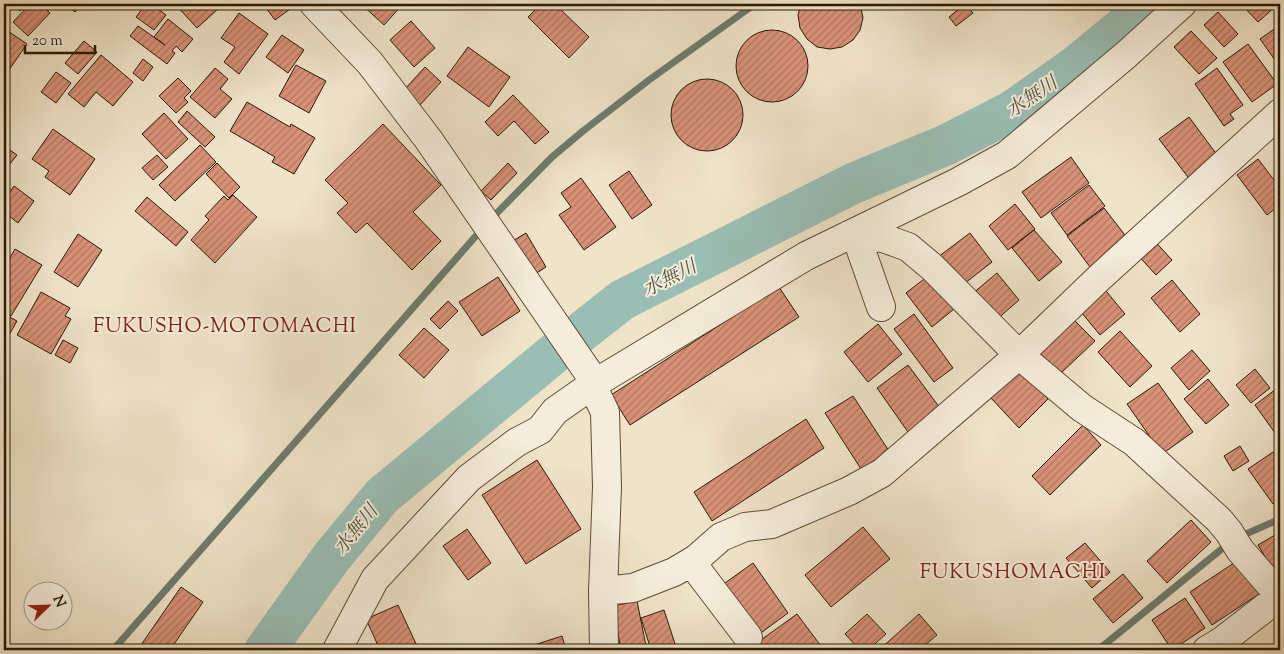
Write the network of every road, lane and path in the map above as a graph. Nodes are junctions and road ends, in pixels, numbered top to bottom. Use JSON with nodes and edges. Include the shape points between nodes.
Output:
{"nodes":[{"id":1,"x":314,"y":4,"type":"edge"},
{"id":2,"x":1182,"y":4,"type":"edge"},
{"id":3,"x":1280,"y":114,"type":"edge"},
{"id":4,"x":852,"y":235,"type":"junction"},
{"id":5,"x":881,"y":306,"type":"dead end"},
{"id":6,"x":1019,"y":355,"type":"junction"},
{"id":7,"x":590,"y":378,"type":"junction"},
{"id":8,"x":691,"y":562,"type":"junction"},
{"id":9,"x":603,"y":591,"type":"junction"},
{"id":10,"x":748,"y":637,"type":"dead end"},
{"id":11,"x":336,"y":650,"type":"edge"},
{"id":12,"x":604,"y":650,"type":"edge"},
{"id":13,"x":1207,"y":650,"type":"edge"}],
"edges":[{"from":1,"to":7,"type":"street","via":[[370,63],[428,139]]},
{"from":2,"to":4,"type":"street","via":[[1007,155]]},
{"from":3,"to":6,"type":"street"},
{"from":4,"to":5,"type":"street"},
{"from":4,"to":6,"type":"street","via":[[883,238],[908,247]]},
{"from":4,"to":7,"type":"street","via":[[806,256]]},
{"from":6,"to":8,"type":"street","via":[[882,473],[772,524],[745,527],[721,538]]},
{"from":6,"to":13,"type":"street","via":[[1082,408],[1134,442],[1219,520],[1280,596]]},
{"from":7,"to":9,"type":"street","via":[[605,412],[607,487]]},
{"from":7,"to":11,"type":"street","via":[[555,410],[540,430],[517,442],[469,478],[375,579]]},
{"from":8,"to":9,"type":"street","via":[[633,588]]},
{"from":8,"to":10,"type":"street"},
{"from":9,"to":12,"type":"street"}]}
